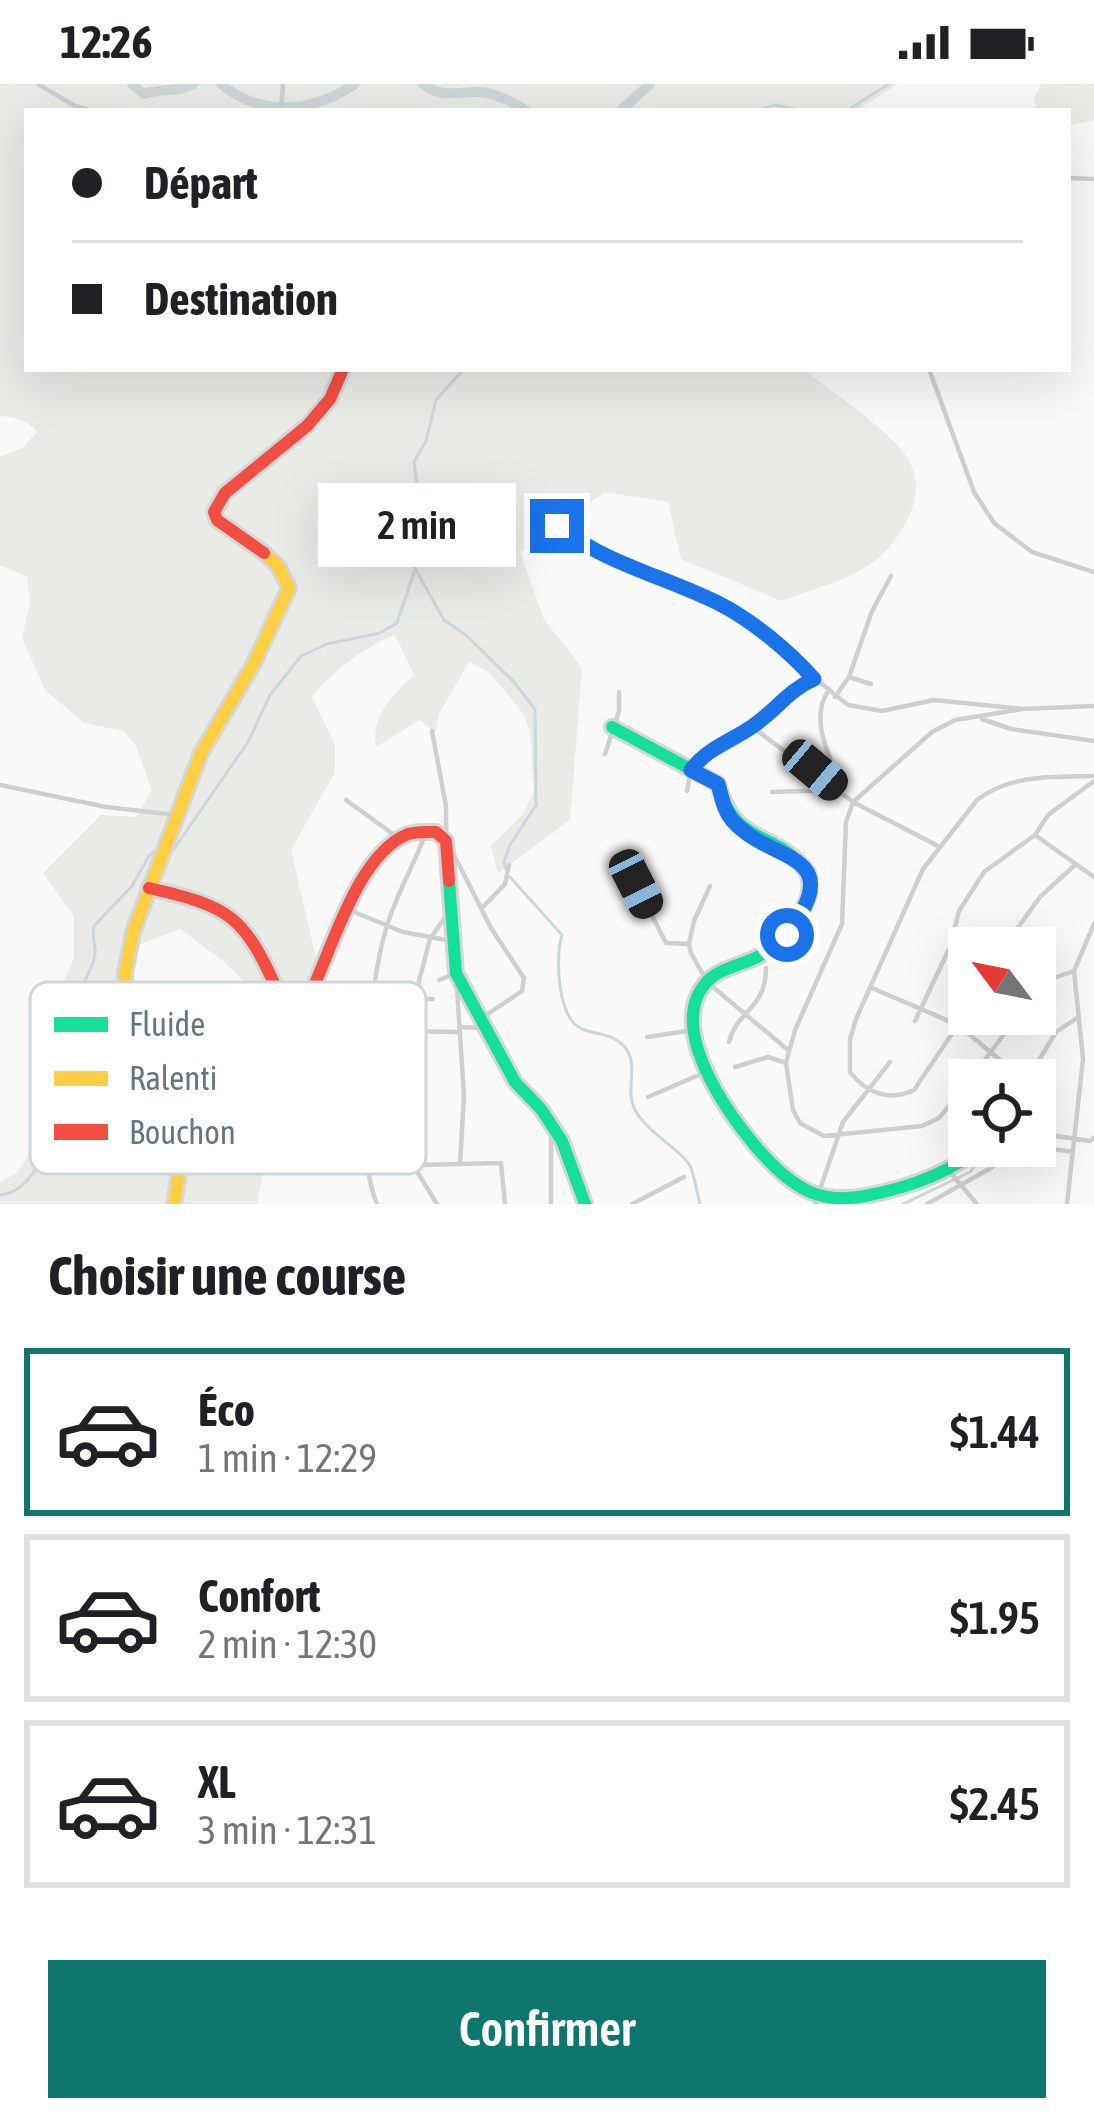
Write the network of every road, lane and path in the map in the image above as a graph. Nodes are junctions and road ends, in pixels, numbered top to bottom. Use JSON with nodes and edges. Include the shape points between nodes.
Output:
{"nodes":[{"id":1,"x":38,"y":84,"type":"edge"},
{"id":2,"x":82,"y":108,"type":"edge"},
{"id":3,"x":342,"y":372,"type":"edge"},
{"id":4,"x":930,"y":372,"type":"edge"},
{"id":5,"x":557,"y":526,"type":"dead end"},
{"id":6,"x":1094,"y":572,"type":"edge"},
{"id":7,"x":891,"y":576,"type":"dead end"},
{"id":8,"x":849,"y":677,"type":"junction"},
{"id":9,"x":814,"y":679,"type":"junction"},
{"id":10,"x":871,"y":684,"type":"dead end"},
{"id":11,"x":619,"y":692,"type":"dead end"},
{"id":12,"x":832,"y":694,"type":"junction"},
{"id":13,"x":1094,"y":706,"type":"edge"},
{"id":14,"x":1022,"y":710,"type":"junction"},
{"id":15,"x":974,"y":717,"type":"junction"},
{"id":16,"x":612,"y":727,"type":"junction"},
{"id":17,"x":752,"y":727,"type":"junction"},
{"id":18,"x":432,"y":731,"type":"dead end"},
{"id":19,"x":1094,"y":741,"type":"edge"},
{"id":20,"x":605,"y":754,"type":"dead end"},
{"id":21,"x":691,"y":770,"type":"junction"},
{"id":22,"x":1094,"y":778,"type":"edge"},
{"id":23,"x":0,"y":785,"type":"edge"},
{"id":24,"x":687,"y":791,"type":"dead end"},
{"id":25,"x":772,"y":792,"type":"dead end"},
{"id":26,"x":842,"y":793,"type":"junction"},
{"id":27,"x":346,"y":800,"type":"dead end"},
{"id":28,"x":853,"y":802,"type":"junction"},
{"id":29,"x":176,"y":815,"type":"junction"},
{"id":30,"x":427,"y":830,"type":"junction"},
{"id":31,"x":1035,"y":836,"type":"junction"},
{"id":32,"x":397,"y":837,"type":"junction"},
{"id":33,"x":446,"y":842,"type":"junction"},
{"id":34,"x":940,"y":847,"type":"junction"},
{"id":35,"x":1076,"y":864,"type":"junction"},
{"id":36,"x":509,"y":865,"type":"dead end"},
{"id":37,"x":1094,"y":877,"type":"edge"},
{"id":38,"x":636,"y":884,"type":"dead end"},
{"id":39,"x":710,"y":886,"type":"dead end"},
{"id":40,"x":149,"y":888,"type":"junction"},
{"id":41,"x":482,"y":908,"type":"junction"},
{"id":42,"x":349,"y":910,"type":"junction"},
{"id":43,"x":450,"y":910,"type":"junction"},
{"id":44,"x":387,"y":924,"type":"junction"},
{"id":45,"x":1094,"y":925,"type":"edge"},
{"id":46,"x":1018,"y":927,"type":"edge"},
{"id":47,"x":787,"y":935,"type":"junction"},
{"id":48,"x":430,"y":938,"type":"junction"},
{"id":49,"x":452,"y":941,"type":"junction"},
{"id":50,"x":689,"y":944,"type":"junction"},
{"id":51,"x":798,"y":946,"type":"dead end"},
{"id":52,"x":766,"y":968,"type":"dead end"},
{"id":53,"x":1074,"y":970,"type":"junction"},
{"id":54,"x":456,"y":973,"type":"junction"},
{"id":55,"x":1056,"y":977,"type":"edge"},
{"id":56,"x":318,"y":979,"type":"junction"},
{"id":57,"x":439,"y":980,"type":"dead end"},
{"id":58,"x":124,"y":982,"type":"edge"},
{"id":59,"x":273,"y":982,"type":"edge"},
{"id":60,"x":316,"y":982,"type":"edge"},
{"id":61,"x":319,"y":982,"type":"edge"},
{"id":62,"x":376,"y":982,"type":"edge"},
{"id":63,"x":420,"y":982,"type":"edge"},
{"id":64,"x":707,"y":982,"type":"junction"},
{"id":65,"x":872,"y":988,"type":"junction"},
{"id":66,"x":426,"y":999,"type":"edge"},
{"id":67,"x":434,"y":999,"type":"dead end"},
{"id":68,"x":922,"y":1008,"type":"junction"},
{"id":69,"x":748,"y":1014,"type":"junction"},
{"id":70,"x":1077,"y":1018,"type":"junction"},
{"id":71,"x":948,"y":1020,"type":"edge"},
{"id":72,"x":915,"y":1021,"type":"dead end"},
{"id":73,"x":482,"y":1024,"type":"junction"},
{"id":74,"x":459,"y":1030,"type":"junction"},
{"id":75,"x":694,"y":1030,"type":"junction"},
{"id":76,"x":426,"y":1032,"type":"edge"},
{"id":77,"x":951,"y":1035,"type":"edge"},
{"id":78,"x":972,"y":1035,"type":"edge"},
{"id":79,"x":1004,"y":1035,"type":"edge"},
{"id":80,"x":647,"y":1037,"type":"dead end"},
{"id":81,"x":729,"y":1042,"type":"dead end"},
{"id":82,"x":1094,"y":1047,"type":"edge"},
{"id":83,"x":1083,"y":1048,"type":"junction"},
{"id":84,"x":788,"y":1050,"type":"junction"},
{"id":85,"x":992,"y":1051,"type":"junction"},
{"id":86,"x":986,"y":1059,"type":"edge"},
{"id":87,"x":1001,"y":1059,"type":"edge"},
{"id":88,"x":1040,"y":1059,"type":"edge"},
{"id":89,"x":786,"y":1063,"type":"junction"},
{"id":90,"x":890,"y":1063,"type":"dead end"},
{"id":91,"x":735,"y":1067,"type":"dead end"},
{"id":92,"x":706,"y":1072,"type":"junction"},
{"id":93,"x":867,"y":1089,"type":"junction"},
{"id":94,"x":648,"y":1097,"type":"dead end"},
{"id":95,"x":948,"y":1108,"type":"edge"},
{"id":96,"x":551,"y":1124,"type":"junction"},
{"id":97,"x":1056,"y":1136,"type":"dead end"},
{"id":98,"x":837,"y":1137,"type":"junction"},
{"id":99,"x":1094,"y":1138,"type":"edge"},
{"id":100,"x":1074,"y":1139,"type":"junction"},
{"id":101,"x":1056,"y":1149,"type":"edge"},
{"id":102,"x":1073,"y":1152,"type":"junction"},
{"id":103,"x":460,"y":1164,"type":"junction"},
{"id":104,"x":426,"y":1165,"type":"edge"},
{"id":105,"x":955,"y":1167,"type":"edge"},
{"id":106,"x":992,"y":1167,"type":"edge"},
{"id":107,"x":950,"y":1171,"type":"junction"},
{"id":108,"x":179,"y":1174,"type":"edge"},
{"id":109,"x":368,"y":1174,"type":"edge"},
{"id":110,"x":421,"y":1174,"type":"edge"},
{"id":111,"x":684,"y":1177,"type":"dead end"},
{"id":112,"x":960,"y":1187,"type":"junction"},
{"id":113,"x":816,"y":1201,"type":"edge"},
{"id":114,"x":174,"y":1204,"type":"edge"},
{"id":115,"x":377,"y":1204,"type":"edge"},
{"id":116,"x":436,"y":1204,"type":"edge"},
{"id":117,"x":505,"y":1204,"type":"edge"},
{"id":118,"x":551,"y":1204,"type":"edge"},
{"id":119,"x":585,"y":1204,"type":"edge"},
{"id":120,"x":632,"y":1204,"type":"edge"},
{"id":121,"x":927,"y":1204,"type":"edge"},
{"id":122,"x":977,"y":1204,"type":"edge"},
{"id":123,"x":1067,"y":1204,"type":"edge"}],
"edges":[{"from":1,"to":2,"type":"street"},
{"from":3,"to":29,"type":"street","via":[[317,415],[218,499],[218,520],[273,559],[289,588]]},
{"from":4,"to":6,"type":"street","via":[[974,492],[994,523],[1032,552]]},
{"from":5,"to":9,"type":"street","via":[[623,567],[729,609]]},
{"from":7,"to":8,"type":"street"},
{"from":8,"to":10,"type":"street"},
{"from":8,"to":12,"type":"street"},
{"from":9,"to":12,"type":"street"},
{"from":9,"to":17,"type":"street"},
{"from":11,"to":16,"type":"street"},
{"from":12,"to":14,"type":"street","via":[[882,711],[934,700]]},
{"from":12,"to":26,"type":"street","via":[[821,704],[821,729]]},
{"from":13,"to":14,"type":"street"},
{"from":14,"to":15,"type":"street"},
{"from":15,"to":19,"type":"street"},
{"from":15,"to":28,"type":"street","via":[[932,732]]},
{"from":16,"to":20,"type":"street"},
{"from":16,"to":21,"type":"street"},
{"from":17,"to":21,"type":"street"},
{"from":17,"to":26,"type":"street"},
{"from":18,"to":33,"type":"street"},
{"from":21,"to":24,"type":"street"},
{"from":21,"to":47,"type":"street","via":[[718,784],[733,822],[807,873],[806,904]]},
{"from":22,"to":31,"type":"street","via":[[1048,814]]},
{"from":22,"to":34,"type":"street","via":[[1030,777],[988,791]]},
{"from":23,"to":29,"type":"street"},
{"from":25,"to":26,"type":"street"},
{"from":26,"to":28,"type":"street"},
{"from":27,"to":32,"type":"street"},
{"from":28,"to":34,"type":"street"},
{"from":28,"to":84,"type":"street","via":[[837,940]]},
{"from":29,"to":40,"type":"street"},
{"from":30,"to":32,"type":"street"},
{"from":30,"to":33,"type":"street"},
{"from":30,"to":44,"type":"street"},
{"from":31,"to":35,"type":"street"},
{"from":31,"to":68,"type":"street","via":[[970,891]]},
{"from":32,"to":42,"type":"street"},
{"from":33,"to":41,"type":"street"},
{"from":33,"to":43,"type":"street"},
{"from":34,"to":65,"type":"street"},
{"from":35,"to":37,"type":"street"},
{"from":35,"to":46,"type":"street"},
{"from":36,"to":41,"type":"street","via":[[505,884]]},
{"from":38,"to":50,"type":"street","via":[[666,943]]},
{"from":39,"to":50,"type":"street"},
{"from":40,"to":58,"type":"street"},
{"from":40,"to":59,"type":"street","via":[[214,902],[237,916]]},
{"from":41,"to":73,"type":"street","via":[[525,984]]},
{"from":42,"to":44,"type":"street"},
{"from":42,"to":56,"type":"street"},
{"from":43,"to":48,"type":"street"},
{"from":43,"to":49,"type":"street"},
{"from":44,"to":48,"type":"street"},
{"from":44,"to":62,"type":"street"},
{"from":45,"to":53,"type":"street"},
{"from":47,"to":51,"type":"street"},
{"from":47,"to":64,"type":"street"},
{"from":48,"to":49,"type":"street"},
{"from":48,"to":63,"type":"street"},
{"from":49,"to":54,"type":"street"},
{"from":50,"to":64,"type":"street"},
{"from":52,"to":69,"type":"street","via":[[764,992]]},
{"from":53,"to":55,"type":"street"},
{"from":53,"to":70,"type":"street"},
{"from":54,"to":57,"type":"street"},
{"from":54,"to":73,"type":"street"},
{"from":54,"to":74,"type":"street"},
{"from":56,"to":60,"type":"street"},
{"from":56,"to":61,"type":"street"},
{"from":64,"to":69,"type":"street"},
{"from":64,"to":75,"type":"street","via":[[695,1002]]},
{"from":65,"to":68,"type":"street"},
{"from":65,"to":93,"type":"street","via":[[848,1062]]},
{"from":66,"to":67,"type":"street"},
{"from":68,"to":71,"type":"street"},
{"from":68,"to":72,"type":"street"},
{"from":69,"to":81,"type":"street"},
{"from":69,"to":84,"type":"street"},
{"from":70,"to":83,"type":"street"},
{"from":70,"to":88,"type":"street","via":[[1056,1032]]},
{"from":73,"to":74,"type":"street"},
{"from":73,"to":96,"type":"street"},
{"from":74,"to":76,"type":"street"},
{"from":74,"to":103,"type":"street"},
{"from":75,"to":80,"type":"street"},
{"from":75,"to":92,"type":"street"},
{"from":77,"to":93,"type":"street","via":[[914,1090],[886,1096]]},
{"from":78,"to":85,"type":"street"},
{"from":79,"to":85,"type":"street"},
{"from":82,"to":83,"type":"street"},
{"from":83,"to":100,"type":"street"},
{"from":84,"to":89,"type":"street"},
{"from":85,"to":86,"type":"street"},
{"from":85,"to":87,"type":"street"},
{"from":89,"to":91,"type":"street","via":[[768,1057]]},
{"from":89,"to":98,"type":"street","via":[[800,1123]]},
{"from":90,"to":93,"type":"street"},
{"from":92,"to":94,"type":"street"},
{"from":92,"to":113,"type":"street","via":[[765,1155]]},
{"from":93,"to":98,"type":"street"},
{"from":95,"to":98,"type":"street","via":[[922,1126]]},
{"from":96,"to":118,"type":"street"},
{"from":96,"to":119,"type":"street"},
{"from":97,"to":100,"type":"street"},
{"from":98,"to":113,"type":"street"},
{"from":99,"to":100,"type":"street"},
{"from":100,"to":102,"type":"street"},
{"from":101,"to":102,"type":"street"},
{"from":102,"to":123,"type":"street"},
{"from":103,"to":104,"type":"street"},
{"from":103,"to":117,"type":"street","via":[[503,1164]]},
{"from":105,"to":107,"type":"street"},
{"from":106,"to":112,"type":"street"},
{"from":107,"to":112,"type":"street"},
{"from":107,"to":113,"type":"street","via":[[861,1201]]},
{"from":108,"to":114,"type":"street"},
{"from":109,"to":115,"type":"street"},
{"from":110,"to":116,"type":"street"},
{"from":111,"to":120,"type":"street"},
{"from":112,"to":121,"type":"street"},
{"from":112,"to":122,"type":"street"}]}
